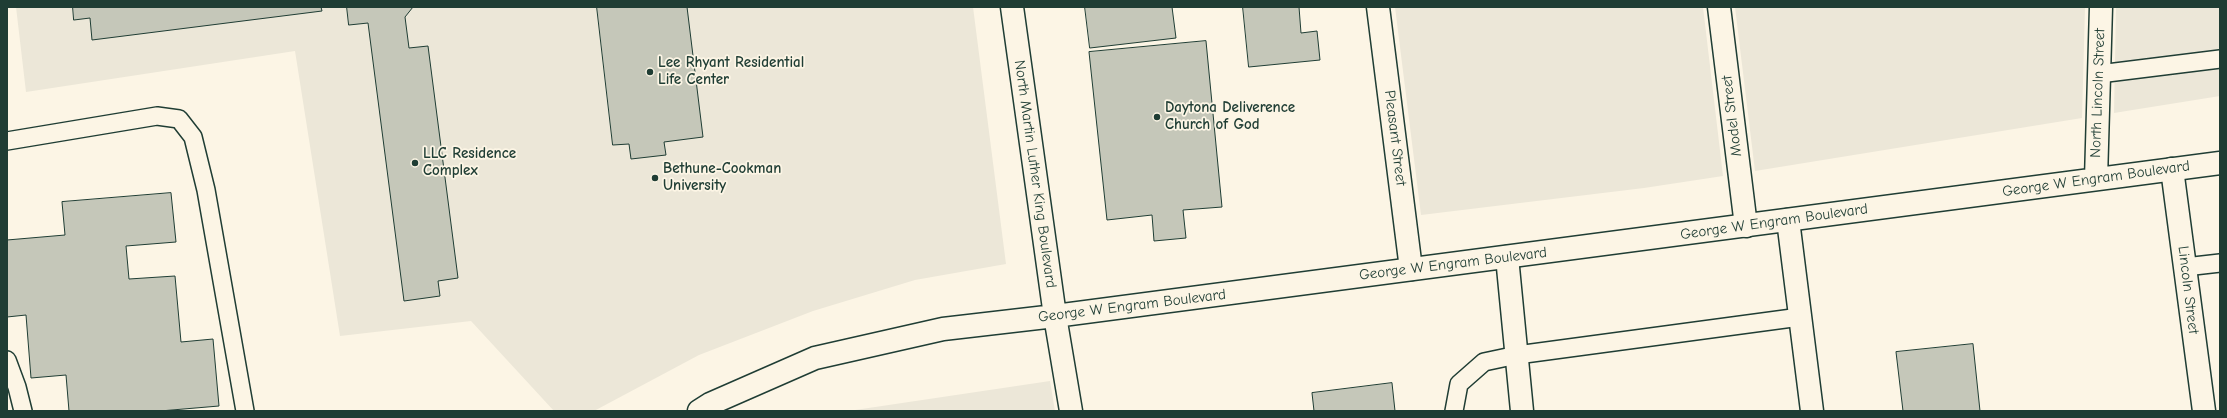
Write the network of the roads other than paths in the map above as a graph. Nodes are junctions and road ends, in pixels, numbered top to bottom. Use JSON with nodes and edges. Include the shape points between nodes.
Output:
{"nodes":[{"id":1,"x":1012,"y":7,"type":"edge"},
{"id":2,"x":1378,"y":7,"type":"edge"},
{"id":3,"x":1719,"y":7,"type":"edge"},
{"id":4,"x":2101,"y":7,"type":"edge"},
{"id":5,"x":2220,"y":59,"type":"edge"},
{"id":6,"x":2099,"y":74,"type":"junction"},
{"id":7,"x":7,"y":141,"type":"edge"},
{"id":8,"x":2220,"y":163,"type":"edge"},
{"id":9,"x":2172,"y":169,"type":"junction"},
{"id":10,"x":2096,"y":179,"type":"junction"},
{"id":11,"x":1788,"y":220,"type":"junction"},
{"id":12,"x":1746,"y":226,"type":"junction"},
{"id":13,"x":1507,"y":257,"type":"junction"},
{"id":14,"x":2220,"y":263,"type":"edge"},
{"id":15,"x":2185,"y":267,"type":"junction"},
{"id":16,"x":1411,"y":269,"type":"junction"},
{"id":17,"x":1055,"y":316,"type":"junction"},
{"id":18,"x":1800,"y":316,"type":"junction"},
{"id":19,"x":1517,"y":355,"type":"junction"},
{"id":20,"x":7,"y":360,"type":"edge"},
{"id":21,"x":23,"y":411,"type":"edge"},
{"id":22,"x":245,"y":411,"type":"edge"},
{"id":23,"x":698,"y":411,"type":"edge"},
{"id":24,"x":1071,"y":411,"type":"edge"},
{"id":25,"x":1454,"y":411,"type":"edge"},
{"id":26,"x":1522,"y":411,"type":"edge"},
{"id":27,"x":1812,"y":411,"type":"edge"},
{"id":28,"x":2204,"y":411,"type":"edge"}],
"edges":[{"from":1,"to":17,"type":"street","name":"North Martin Luther King Boulevard"},
{"from":2,"to":16,"type":"street","name":"Pleasant Street"},
{"from":3,"to":12,"type":"street","name":"Model Street"},
{"from":4,"to":6,"type":"street","name":"North Lincoln Street"},
{"from":5,"to":6,"type":"lane"},
{"from":6,"to":10,"type":"street","name":"North Lincoln Street"},
{"from":7,"to":22,"type":"lane","via":[[157,116],[179,119],[193,137],[206,190]]},
{"from":8,"to":9,"type":"street","name":"George W Engram Boulevard"},
{"from":9,"to":10,"type":"street","name":"George W Engram Boulevard"},
{"from":9,"to":15,"type":"street","name":"Lincoln Street"},
{"from":10,"to":11,"type":"street","name":"George W Engram Boulevard"},
{"from":11,"to":12,"type":"street","name":"George W Engram Boulevard"},
{"from":11,"to":18,"type":"street"},
{"from":12,"to":13,"type":"street","name":"George W Engram Boulevard"},
{"from":13,"to":16,"type":"street","name":"George W Engram Boulevard"},
{"from":13,"to":19,"type":"street"},
{"from":14,"to":15,"type":"lane"},
{"from":15,"to":28,"type":"street","name":"Lincoln Street"},
{"from":16,"to":17,"type":"street","name":"George W Engram Boulevard"},
{"from":17,"to":23,"type":"street","name":"George W Engram Boulevard","via":[[942,329],[815,358]]},
{"from":17,"to":24,"type":"street","name":"North Martin Luther King Boulevard"},
{"from":18,"to":19,"type":"lane"},
{"from":18,"to":27,"type":"street"},
{"from":19,"to":25,"type":"lane","via":[[1484,362],[1459,384]]},
{"from":19,"to":26,"type":"street"},
{"from":20,"to":21,"type":"lane"}]}
